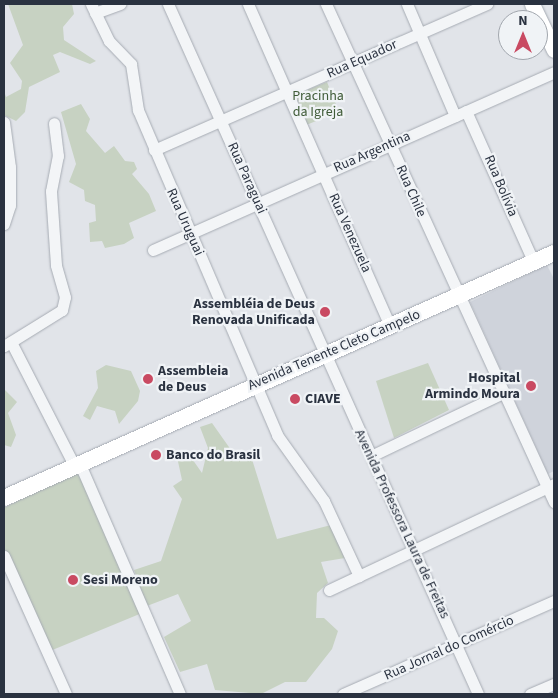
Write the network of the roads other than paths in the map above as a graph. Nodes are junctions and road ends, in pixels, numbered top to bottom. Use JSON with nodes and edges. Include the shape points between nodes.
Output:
{"nodes":[{"id":1,"x":120,"y":4,"type":"edge"},
{"id":2,"x":168,"y":4,"type":"edge"},
{"id":3,"x":248,"y":4,"type":"edge"},
{"id":4,"x":326,"y":4,"type":"edge"},
{"id":5,"x":407,"y":4,"type":"edge"},
{"id":6,"x":487,"y":4,"type":"edge"},
{"id":7,"x":532,"y":4,"type":"edge"},
{"id":8,"x":93,"y":9,"type":"edge"},
{"id":9,"x":420,"y":33,"type":"junction"},
{"id":10,"x":554,"y":50,"type":"edge"},
{"id":11,"x":352,"y":63,"type":"junction"},
{"id":12,"x":554,"y":72,"type":"edge"},
{"id":13,"x":287,"y":92,"type":"junction"},
{"id":14,"x":461,"y":114,"type":"junction"},
{"id":15,"x":221,"y":121,"type":"junction"},
{"id":16,"x":4,"y":122,"type":"edge"},
{"id":17,"x":54,"y":123,"type":"dead end"},
{"id":18,"x":390,"y":145,"type":"junction"},
{"id":19,"x":154,"y":150,"type":"junction"},
{"id":20,"x":323,"y":174,"type":"junction"},
{"id":21,"x":258,"y":202,"type":"junction"},
{"id":22,"x":4,"y":224,"type":"edge"},
{"id":23,"x":190,"y":234,"type":"junction"},
{"id":24,"x":153,"y":250,"type":"dead end"},
{"id":25,"x":554,"y":254,"type":"edge"},
{"id":26,"x":534,"y":263,"type":"junction"},
{"id":27,"x":458,"y":297,"type":"junction"},
{"id":28,"x":390,"y":326,"type":"junction"},
{"id":29,"x":7,"y":344,"type":"edge"},
{"id":30,"x":324,"y":354,"type":"junction"},
{"id":31,"x":258,"y":382,"type":"junction"},
{"id":32,"x":502,"y":393,"type":"junction"},
{"id":33,"x":371,"y":456,"type":"junction"},
{"id":34,"x":76,"y":463,"type":"junction"},
{"id":35,"x":551,"y":485,"type":"edge"},
{"id":36,"x":4,"y":498,"type":"edge"},
{"id":37,"x":554,"y":502,"type":"edge"},
{"id":38,"x":414,"y":549,"type":"junction"},
{"id":39,"x":4,"y":556,"type":"edge"},
{"id":40,"x":359,"y":576,"type":"junction"},
{"id":41,"x":329,"y":590,"type":"dead end"},
{"id":42,"x":554,"y":601,"type":"edge"},
{"id":43,"x":457,"y":645,"type":"junction"},
{"id":44,"x":554,"y":684,"type":"edge"},
{"id":45,"x":66,"y":694,"type":"edge"},
{"id":46,"x":180,"y":694,"type":"edge"},
{"id":47,"x":343,"y":694,"type":"edge"},
{"id":48,"x":478,"y":694,"type":"edge"},
{"id":49,"x":530,"y":694,"type":"edge"}],
"edges":[{"from":1,"to":8,"type":"street"},
{"from":2,"to":15,"type":"street","name":"Rua Paraguai"},
{"from":3,"to":13,"type":"street","name":"Rua Venezuela"},
{"from":4,"to":11,"type":"street","name":"Rua Chile"},
{"from":5,"to":9,"type":"street","name":"Rua Bolívia"},
{"from":6,"to":9,"type":"street","name":"Rua Equador"},
{"from":7,"to":10,"type":"street"},
{"from":8,"to":19,"type":"street","name":"Rua Uruguai","via":[[109,41],[127,58],[136,106]]},
{"from":9,"to":11,"type":"street","name":"Rua Equador"},
{"from":9,"to":14,"type":"street","name":"Rua Bolívia"},
{"from":11,"to":13,"type":"street","name":"Rua Equador"},
{"from":11,"to":18,"type":"street","name":"Rua Chile"},
{"from":12,"to":14,"type":"street","name":"Rua Argentina"},
{"from":13,"to":15,"type":"street","name":"Rua Equador"},
{"from":13,"to":20,"type":"street","name":"Rua Venezuela"},
{"from":14,"to":18,"type":"street","name":"Rua Argentina"},
{"from":14,"to":26,"type":"street","name":"Rua Bolívia"},
{"from":15,"to":19,"type":"street","name":"Rua Equador"},
{"from":15,"to":21,"type":"street","name":"Rua Paraguai"},
{"from":16,"to":22,"type":"street","via":[[10,167],[10,205]]},
{"from":17,"to":29,"type":"street","via":[[58,156],[51,191],[56,265],[65,297],[54,318]]},
{"from":18,"to":20,"type":"street","name":"Rua Argentina"},
{"from":18,"to":27,"type":"street","name":"Rua Chile"},
{"from":19,"to":23,"type":"street","name":"Rua Uruguai"},
{"from":20,"to":21,"type":"street","name":"Rua Argentina"},
{"from":20,"to":28,"type":"street","name":"Rua Venezuela"},
{"from":21,"to":23,"type":"street","name":"Rua Argentina"},
{"from":21,"to":30,"type":"street","name":"Rua Paraguai"},
{"from":23,"to":24,"type":"street","name":"Rua Argentina"},
{"from":23,"to":31,"type":"street","name":"Rua Uruguai"},
{"from":25,"to":26,"type":"main road","name":"Avenida Tenente Cleto Campelo"},
{"from":26,"to":27,"type":"main road","name":"Avenida Tenente Cleto Campelo"},
{"from":27,"to":28,"type":"main road","name":"Avenida Tenente Cleto Campelo"},
{"from":27,"to":32,"type":"street","name":"Rua Chile"},
{"from":28,"to":30,"type":"main road","name":"Avenida Tenente Cleto Campelo"},
{"from":29,"to":34,"type":"street"},
{"from":30,"to":31,"type":"main road","name":"Avenida Tenente Cleto Campelo"},
{"from":30,"to":33,"type":"street","name":"Avenida Professora Laura de Freitas"},
{"from":31,"to":34,"type":"main road","name":"Avenida Tenente Cleto Campelo"},
{"from":31,"to":40,"type":"street","name":"Rua Uruguai","via":[[277,435],[324,501]]},
{"from":32,"to":33,"type":"street"},
{"from":32,"to":35,"type":"street","name":"Rua Chile"},
{"from":33,"to":38,"type":"street","name":"Avenida Professora Laura de Freitas"},
{"from":34,"to":36,"type":"main road","name":"Avenida Tenente Cleto Campelo"},
{"from":34,"to":46,"type":"street"},
{"from":35,"to":37,"type":"street","name":"Rua Chile"},
{"from":35,"to":38,"type":"street"},
{"from":38,"to":40,"type":"street"},
{"from":38,"to":43,"type":"street","name":"Avenida Professora Laura de Freitas"},
{"from":39,"to":45,"type":"street"},
{"from":40,"to":41,"type":"street"},
{"from":42,"to":43,"type":"street","name":"Rua Jornal do Comércio"},
{"from":43,"to":47,"type":"street","name":"Rua Jornal do Comércio"},
{"from":43,"to":48,"type":"street","name":"Avenida Professora Laura de Freitas"},
{"from":44,"to":49,"type":"street"}]}
